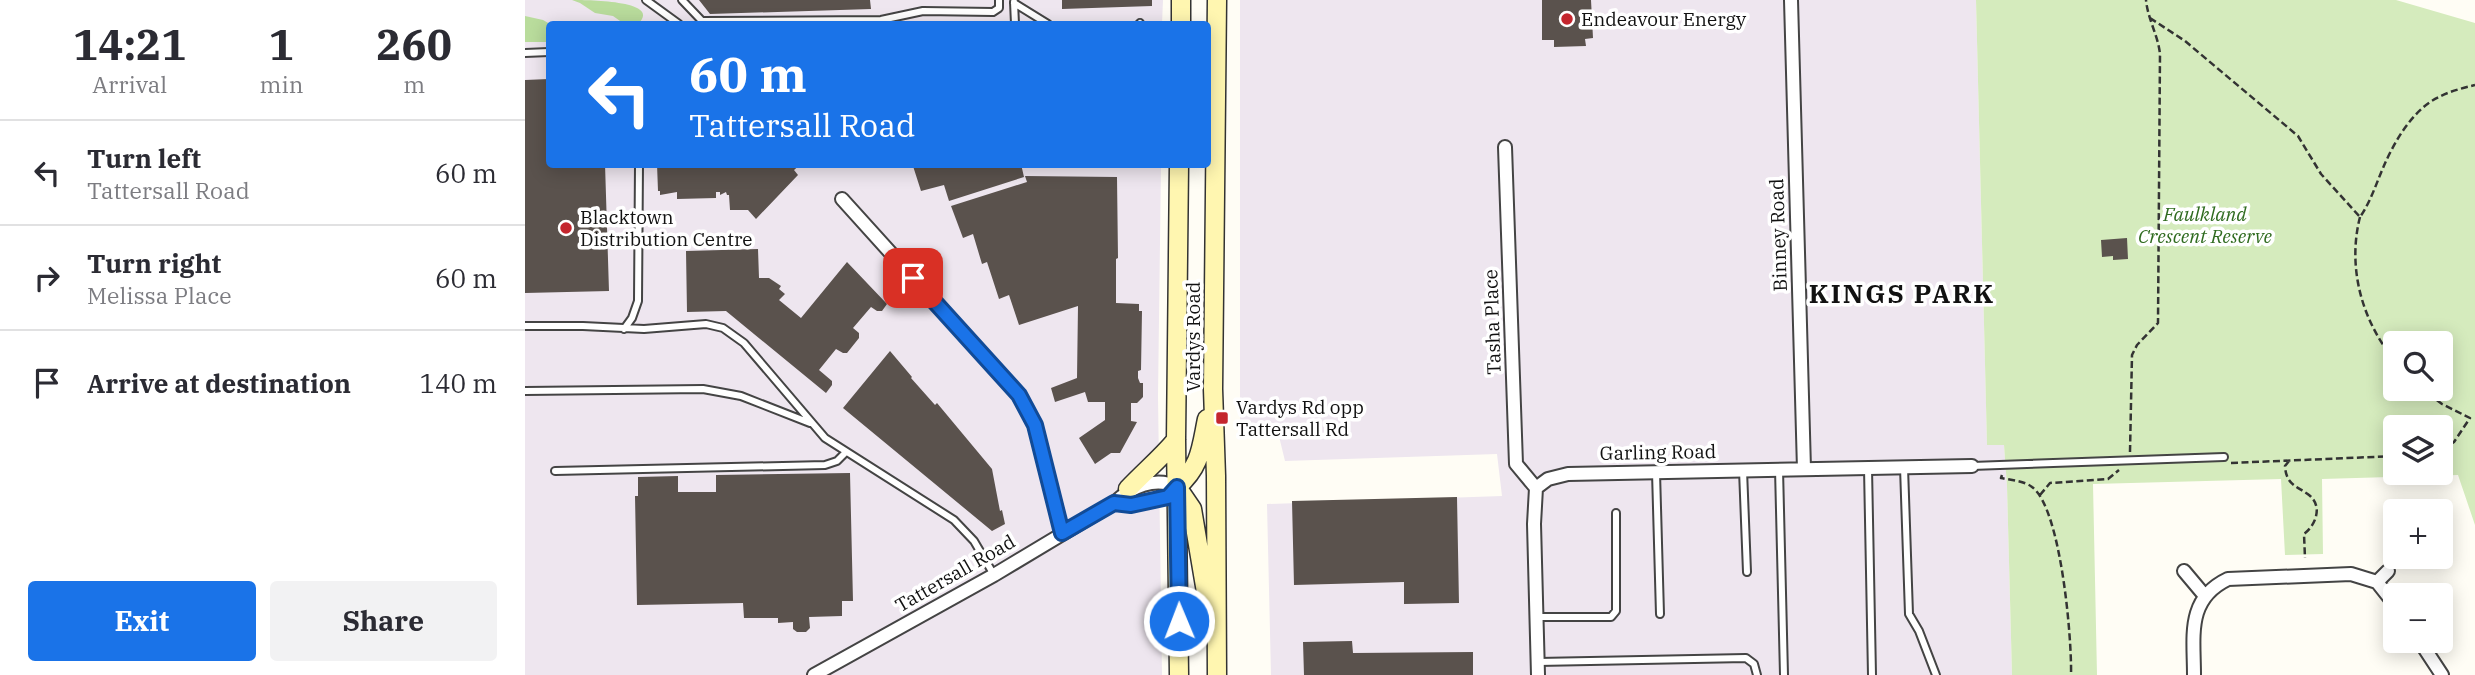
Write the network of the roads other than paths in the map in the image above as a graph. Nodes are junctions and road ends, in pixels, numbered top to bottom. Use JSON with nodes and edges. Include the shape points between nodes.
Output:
{"nodes":[{"id":1,"x":646,"y":0,"type":"edge"},
{"id":2,"x":682,"y":0,"type":"edge"},
{"id":3,"x":999,"y":0,"type":"edge"},
{"id":4,"x":1181,"y":0,"type":"edge"},
{"id":5,"x":1217,"y":0,"type":"edge"},
{"id":6,"x":1791,"y":0,"type":"edge"},
{"id":7,"x":1014,"y":2,"type":"edge"},
{"id":8,"x":675,"y":21,"type":"edge"},
{"id":9,"x":1015,"y":21,"type":"edge"},
{"id":10,"x":1043,"y":21,"type":"edge"},
{"id":11,"x":1181,"y":21,"type":"edge"},
{"id":12,"x":546,"y":52,"type":"edge"},
{"id":13,"x":525,"y":53,"type":"edge"},
{"id":14,"x":1505,"y":147,"type":"dead end"},
{"id":15,"x":639,"y":168,"type":"edge"},
{"id":16,"x":1179,"y":168,"type":"edge"},
{"id":17,"x":842,"y":199,"type":"dead end"},
{"id":18,"x":525,"y":326,"type":"edge"},
{"id":19,"x":624,"y":328,"type":"junction"},
{"id":20,"x":1213,"y":389,"type":"junction"},
{"id":21,"x":525,"y":391,"type":"edge"},
{"id":22,"x":812,"y":424,"type":"junction"},
{"id":23,"x":1176,"y":440,"type":"junction"},
{"id":24,"x":846,"y":452,"type":"junction"},
{"id":25,"x":2224,"y":460,"type":"road end"},
{"id":26,"x":1972,"y":466,"type":"joint"},
{"id":27,"x":1904,"y":467,"type":"junction"},
{"id":28,"x":1868,"y":468,"type":"junction"},
{"id":29,"x":1779,"y":469,"type":"junction"},
{"id":30,"x":1804,"y":469,"type":"junction"},
{"id":31,"x":1743,"y":470,"type":"junction"},
{"id":32,"x":555,"y":471,"type":"dead end"},
{"id":33,"x":1656,"y":472,"type":"junction"},
{"id":34,"x":1177,"y":487,"type":"junction"},
{"id":35,"x":1536,"y":488,"type":"junction"},
{"id":36,"x":1128,"y":489,"type":"junction"},
{"id":37,"x":1114,"y":503,"type":"junction"},
{"id":38,"x":1616,"y":513,"type":"dead end"},
{"id":39,"x":1062,"y":533,"type":"junction"},
{"id":40,"x":2184,"y":571,"type":"dead end"},
{"id":41,"x":2388,"y":571,"type":"dead end"},
{"id":42,"x":1747,"y":572,"type":"dead end"},
{"id":43,"x":994,"y":575,"type":"junction"},
{"id":44,"x":2377,"y":582,"type":"junction"},
{"id":45,"x":2383,"y":590,"type":"edge"},
{"id":46,"x":2205,"y":596,"type":"junction"},
{"id":47,"x":1660,"y":614,"type":"dead end"},
{"id":48,"x":1537,"y":617,"type":"junction"},
{"id":49,"x":2428,"y":653,"type":"edge"},
{"id":50,"x":1217,"y":668,"type":"edge"},
{"id":51,"x":1538,"y":668,"type":"edge"},
{"id":52,"x":814,"y":675,"type":"edge"},
{"id":53,"x":1179,"y":675,"type":"edge"},
{"id":54,"x":1757,"y":675,"type":"edge"},
{"id":55,"x":1784,"y":675,"type":"edge"},
{"id":56,"x":1872,"y":675,"type":"edge"},
{"id":57,"x":1935,"y":675,"type":"edge"},
{"id":58,"x":2194,"y":675,"type":"edge"},
{"id":59,"x":2442,"y":675,"type":"edge"}],
"edges":[{"from":1,"to":8,"type":"lane"},
{"from":2,"to":3,"type":"lane","via":[[702,21],[881,20],[923,11],[993,12],[999,8]]},
{"from":4,"to":11,"type":"main road"},
{"from":5,"to":20,"type":"main road","name":"Vardys Road"},
{"from":6,"to":30,"type":"street","name":"Binney Road"},
{"from":7,"to":9,"type":"lane"},
{"from":7,"to":10,"type":"lane"},
{"from":12,"to":13,"type":"lane"},
{"from":14,"to":35,"type":"street","name":"Tasha Place","via":[[1516,464]]},
{"from":15,"to":19,"type":"lane","via":[[638,301]]},
{"from":16,"to":23,"type":"main road","name":"Vardys Road"},
{"from":17,"to":39,"type":"street","via":[[1019,395],[1035,425]]},
{"from":18,"to":19,"type":"lane"},
{"from":19,"to":22,"type":"lane","via":[[706,324],[731,332]]},
{"from":20,"to":34,"type":"main road","via":[[1198,461]]},
{"from":20,"to":50,"type":"main road","name":"Vardys Road"},
{"from":21,"to":22,"type":"lane","via":[[703,389],[741,396]]},
{"from":22,"to":24,"type":"lane"},
{"from":23,"to":34,"type":"main road","name":"Vardys Road"},
{"from":23,"to":36,"type":"main road"},
{"from":24,"to":32,"type":"lane","via":[[825,465]]},
{"from":24,"to":43,"type":"lane","via":[[954,520],[974,541]]},
{"from":25,"to":26,"type":"lane"},
{"from":26,"to":27,"type":"street","name":"Garling Road"},
{"from":27,"to":28,"type":"street","name":"Garling Road"},
{"from":27,"to":57,"type":"lane","via":[[1909,614]]},
{"from":28,"to":30,"type":"street","name":"Garling Road"},
{"from":28,"to":56,"type":"lane"},
{"from":29,"to":30,"type":"street","name":"Garling Road"},
{"from":29,"to":31,"type":"street","name":"Garling Road"},
{"from":29,"to":55,"type":"lane"},
{"from":31,"to":33,"type":"street","name":"Garling Road"},
{"from":31,"to":42,"type":"lane"},
{"from":33,"to":35,"type":"street","name":"Garling Road","via":[[1568,474]]},
{"from":33,"to":47,"type":"lane"},
{"from":34,"to":36,"type":"street","via":[[1165,481]]},
{"from":34,"to":37,"type":"street","name":"Tattersall Road","via":[[1168,497],[1131,505]]},
{"from":34,"to":50,"type":"main road","via":[[1192,509]]},
{"from":34,"to":53,"type":"main road","name":"Vardys Road"},
{"from":35,"to":48,"type":"street"},
{"from":36,"to":37,"type":"street","name":"Tattersall Road"},
{"from":37,"to":39,"type":"street","name":"Tattersall Road"},
{"from":38,"to":48,"type":"lane","via":[[1616,611],[1600,618]]},
{"from":39,"to":43,"type":"street","name":"Tattersall Road"},
{"from":40,"to":46,"type":"street"},
{"from":41,"to":44,"type":"street"},
{"from":43,"to":52,"type":"street","name":"Tattersall Road"},
{"from":44,"to":45,"type":"street"},
{"from":44,"to":46,"type":"street","via":[[2351,574],[2241,577],[2216,584]]},
{"from":46,"to":58,"type":"street","via":[[2195,615]]},
{"from":48,"to":51,"type":"street"},
{"from":49,"to":59,"type":"street"},
{"from":51,"to":54,"type":"lane","via":[[1746,658]]}]}
